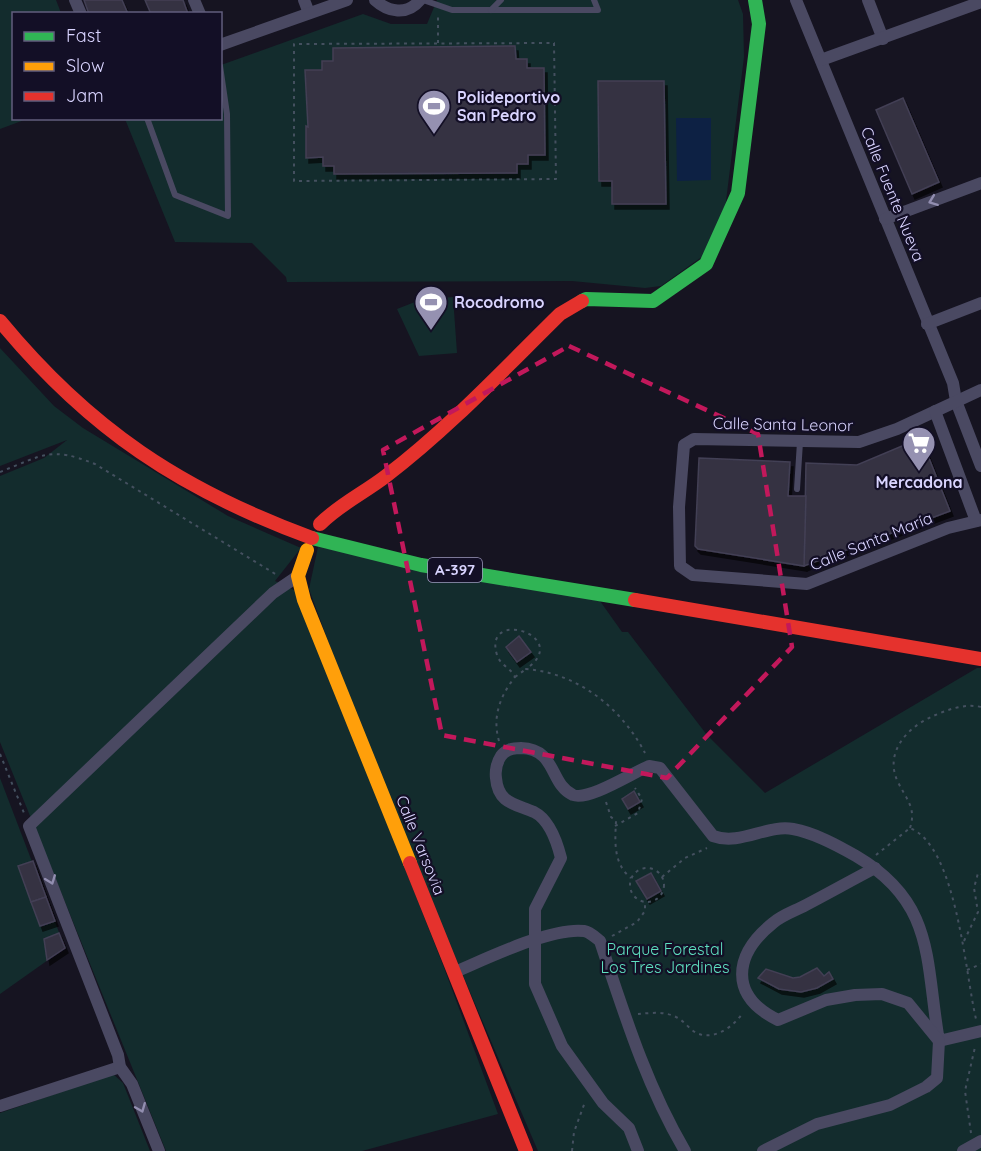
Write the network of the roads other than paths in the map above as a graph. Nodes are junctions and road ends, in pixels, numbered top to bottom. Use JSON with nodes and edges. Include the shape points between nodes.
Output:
{"nodes":[{"id":1,"x":304,"y":0,"type":"edge"},
{"id":2,"x":347,"y":0,"type":"edge"},
{"id":3,"x":375,"y":0,"type":"edge"},
{"id":4,"x":501,"y":0,"type":"edge"},
{"id":5,"x":594,"y":0,"type":"edge"},
{"id":6,"x":755,"y":0,"type":"edge"},
{"id":7,"x":796,"y":0,"type":"edge"},
{"id":8,"x":868,"y":0,"type":"edge"},
{"id":9,"x":420,"y":1,"type":"edge"},
{"id":10,"x":981,"y":2,"type":"edge"},
{"id":11,"x":491,"y":10,"type":"junction"},
{"id":12,"x":309,"y":13,"type":"junction"},
{"id":13,"x":883,"y":39,"type":"junction"},
{"id":14,"x":222,"y":44,"type":"edge"},
{"id":15,"x":821,"y":60,"type":"junction"},
{"id":16,"x":222,"y":90,"type":"edge"},
{"id":17,"x":224,"y":114,"type":"edge"},
{"id":18,"x":148,"y":120,"type":"edge"},
{"id":19,"x":981,"y":183,"type":"edge"},
{"id":20,"x":885,"y":219,"type":"junction"},
{"id":21,"x":981,"y":303,"type":"edge"},
{"id":22,"x":0,"y":321,"type":"edge"},
{"id":23,"x":927,"y":324,"type":"junction"},
{"id":24,"x":981,"y":390,"type":"edge"},
{"id":25,"x":956,"y":401,"type":"junction"},
{"id":26,"x":934,"y":411,"type":"junction"},
{"id":27,"x":800,"y":442,"type":"junction"},
{"id":28,"x":684,"y":445,"type":"joint"},
{"id":29,"x":981,"y":466,"type":"edge"},
{"id":30,"x":797,"y":489,"type":"dead end"},
{"id":31,"x":978,"y":521,"type":"edge"},
{"id":32,"x":320,"y":524,"type":"dead end"},
{"id":33,"x":307,"y":550,"type":"dead end"},
{"id":34,"x":292,"y":579,"type":"junction"},
{"id":35,"x":981,"y":659,"type":"edge"},
{"id":36,"x":871,"y":865,"type":"junction"},
{"id":37,"x":535,"y":940,"type":"junction"},
{"id":38,"x":455,"y":972,"type":"junction"},
{"id":39,"x":980,"y":1031,"type":"edge"},
{"id":40,"x":939,"y":1041,"type":"junction"},
{"id":41,"x":120,"y":1067,"type":"junction"},
{"id":42,"x":0,"y":1106,"type":"edge"},
{"id":43,"x":159,"y":1151,"type":"edge"},
{"id":44,"x":526,"y":1151,"type":"edge"},
{"id":45,"x":638,"y":1151,"type":"edge"},
{"id":46,"x":685,"y":1151,"type":"edge"},
{"id":47,"x":763,"y":1151,"type":"edge"}],
"edges":[{"from":1,"to":12,"type":"street"},
{"from":2,"to":12,"type":"street"},
{"from":3,"to":9,"type":"street","via":[[398,11]]},
{"from":4,"to":11,"type":"lane"},
{"from":5,"to":11,"type":"lane","via":[[598,10]]},
{"from":6,"to":32,"type":"street","via":[[759,24],[738,193],[706,264],[652,301],[586,299],[560,314],[386,476],[334,510]]},
{"from":7,"to":15,"type":"street","name":"Calle Fuente Nueva"},
{"from":8,"to":13,"type":"street"},
{"from":9,"to":11,"type":"lane","via":[[452,10]]},
{"from":10,"to":13,"type":"street"},
{"from":12,"to":14,"type":"street"},
{"from":13,"to":15,"type":"street"},
{"from":15,"to":20,"type":"street","name":"Calle Fuente Nueva"},
{"from":16,"to":17,"type":"lane"},
{"from":17,"to":18,"type":"lane","via":[[228,216],[175,195]]},
{"from":19,"to":20,"type":"street","one_way":true},
{"from":20,"to":23,"type":"street","name":"Calle Fuente Nueva"},
{"from":21,"to":23,"type":"street"},
{"from":22,"to":35,"type":"street","number":"A-397","via":[[60,390],[129,446],[202,492],[252,516],[313,538],[437,567]]},
{"from":23,"to":25,"type":"street","name":"Calle Fuente Nueva","via":[[953,383]]},
{"from":24,"to":25,"type":"street","name":"Calle Santa Leonor"},
{"from":25,"to":26,"type":"street","name":"Calle Santa Leonor"},
{"from":25,"to":29,"type":"street","name":"Calle Fuente Nueva"},
{"from":26,"to":27,"type":"street","name":"Calle Santa Leonor","via":[[858,442]]},
{"from":26,"to":31,"type":"street"},
{"from":27,"to":28,"type":"street","name":"Calle Santa Leonor","via":[[694,439]]},
{"from":27,"to":30,"type":"lane"},
{"from":28,"to":31,"type":"street","name":"Calle Santa María","via":[[678,507],[680,566],[693,575],[807,585],[948,528]]},
{"from":33,"to":34,"type":"street"},
{"from":34,"to":38,"type":"street","name":"Calle Varsovia","via":[[304,600]]},
{"from":34,"to":41,"type":"street","one_way":true,"via":[[29,826]]},
{"from":36,"to":37,"type":"street","via":[[833,843],[792,829],[725,840],[717,837],[702,824],[660,768],[652,766],[585,796],[573,795],[543,754],[529,748],[513,748],[504,752],[497,767],[500,792],[508,802],[546,823],[561,858],[534,909]]},
{"from":36,"to":40,"type":"street","via":[[910,903],[919,922]]},
{"from":36,"to":40,"type":"street","via":[[773,922],[751,947],[741,970],[743,990],[760,1011],[778,1020],[826,1000],[882,994],[908,1003]]},
{"from":37,"to":38,"type":"street"},
{"from":37,"to":45,"type":"street","via":[[535,984],[561,1046],[594,1091],[629,1128]]},
{"from":37,"to":46,"type":"street","via":[[588,931],[601,944],[637,1054]]},
{"from":38,"to":44,"type":"street","name":"Calle Varsovia"},
{"from":39,"to":40,"type":"street"},
{"from":40,"to":47,"type":"street","via":[[937,1078],[926,1087],[875,1110],[817,1124]]},
{"from":41,"to":42,"type":"street"},
{"from":41,"to":43,"type":"street","one_way":true,"via":[[132,1084]]}]}
